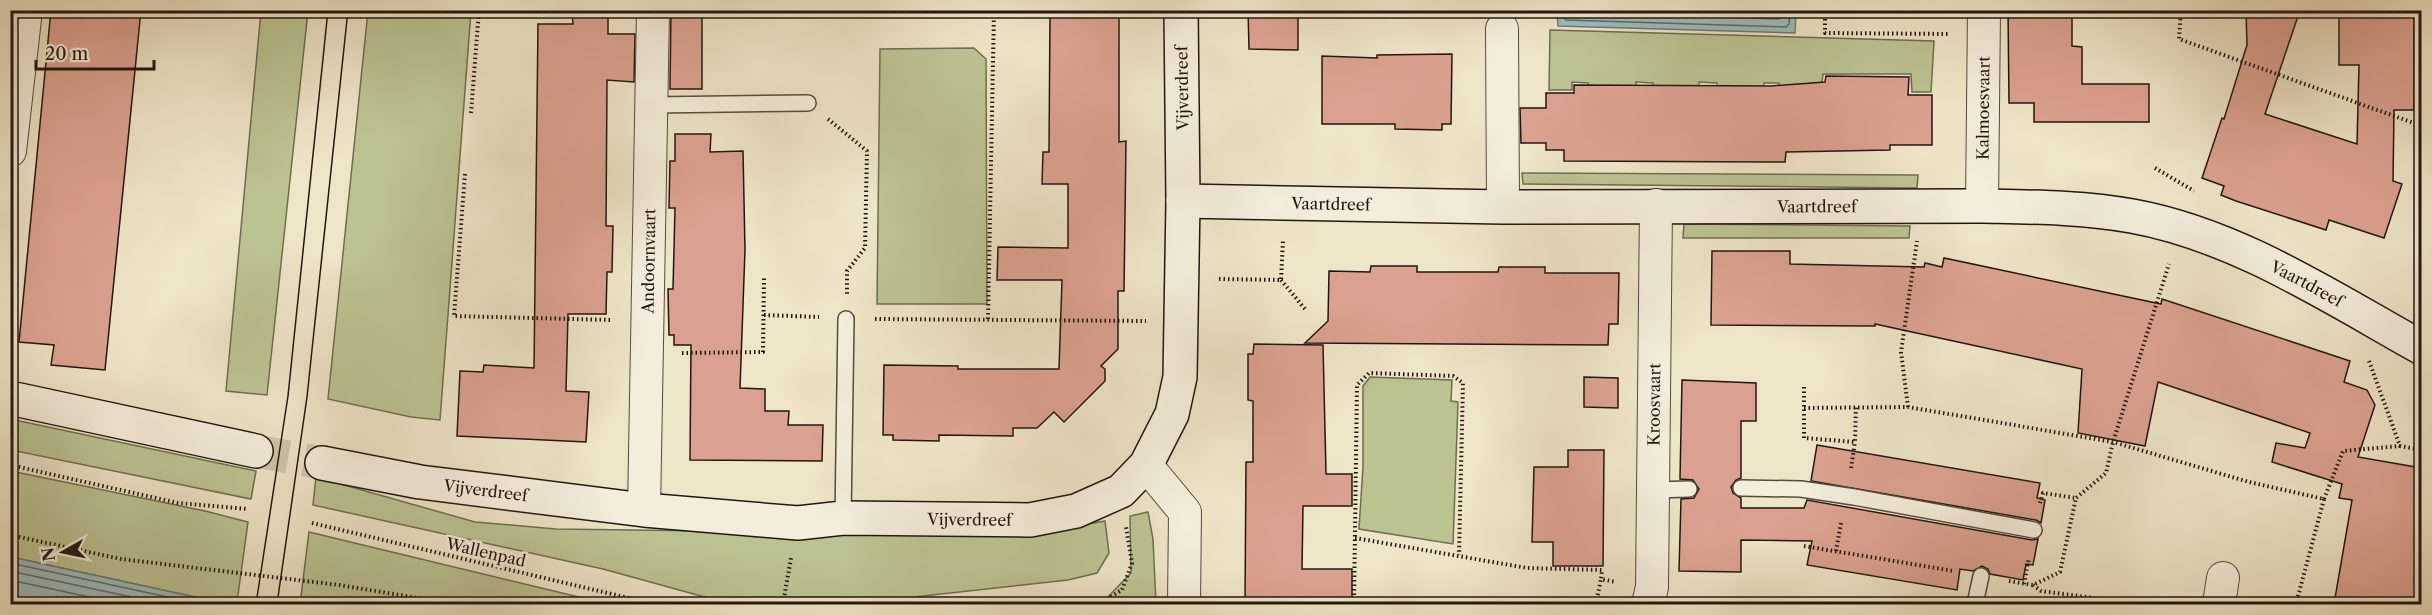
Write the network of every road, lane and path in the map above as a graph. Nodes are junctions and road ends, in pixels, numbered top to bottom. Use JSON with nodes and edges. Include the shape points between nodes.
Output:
{"nodes":[{"id":1,"x":26,"y":10,"type":"edge"},
{"id":2,"x":479,"y":10,"type":"edge"},
{"id":3,"x":653,"y":10,"type":"edge"},
{"id":4,"x":994,"y":10,"type":"edge"},
{"id":5,"x":1180,"y":10,"type":"edge"},
{"id":6,"x":1406,"y":10,"type":"edge"},
{"id":7,"x":1825,"y":10,"type":"edge"},
{"id":8,"x":2181,"y":10,"type":"edge"},
{"id":9,"x":1984,"y":22,"type":"edge"},
{"id":10,"x":1502,"y":29,"type":"joint"},
{"id":11,"x":808,"y":103,"type":"joint"},
{"id":12,"x":652,"y":105,"type":"junction"},
{"id":13,"x":471,"y":113,"type":"dead end"},
{"id":14,"x":12,"y":115,"type":"edge"},
{"id":15,"x":2421,"y":126,"type":"edge"},
{"id":16,"x":10,"y":151,"type":"edge"},
{"id":17,"x":2155,"y":168,"type":"dead end"},
{"id":18,"x":465,"y":174,"type":"dead end"},
{"id":19,"x":1183,"y":201,"type":"junction"},
{"id":20,"x":1284,"y":203,"type":"junction"},
{"id":21,"x":1656,"y":206,"type":"junction"},
{"id":22,"x":1923,"y":206,"type":"junction"},
{"id":23,"x":1982,"y":206,"type":"junction"},
{"id":24,"x":1503,"y":207,"type":"junction"},
{"id":25,"x":2181,"y":228,"type":"junction"},
{"id":26,"x":764,"y":278,"type":"dead end"},
{"id":27,"x":1182,"y":278,"type":"junction"},
{"id":28,"x":1281,"y":280,"type":"junction"},
{"id":29,"x":1305,"y":309,"type":"dead end"},
{"id":30,"x":764,"y":315,"type":"junction"},
{"id":31,"x":846,"y":319,"type":"junction"},
{"id":32,"x":988,"y":319,"type":"junction"},
{"id":33,"x":648,"y":321,"type":"junction"},
{"id":34,"x":1183,"y":321,"type":"junction"},
{"id":35,"x":2378,"y":324,"type":"junction"},
{"id":36,"x":2420,"y":344,"type":"edge"},
{"id":37,"x":647,"y":353,"type":"junction"},
{"id":38,"x":1804,"y":387,"type":"dead end"},
{"id":39,"x":10,"y":398,"type":"edge"},
{"id":40,"x":1856,"y":406,"type":"junction"},
{"id":41,"x":1908,"y":407,"type":"junction"},
{"id":42,"x":1804,"y":408,"type":"junction"},
{"id":43,"x":2113,"y":442,"type":"junction"},
{"id":44,"x":2400,"y":446,"type":"junction"},
{"id":45,"x":2421,"y":450,"type":"edge"},
{"id":46,"x":256,"y":451,"type":"tunnel mouth"},
{"id":47,"x":322,"y":463,"type":"tunnel mouth"},
{"id":48,"x":10,"y":465,"type":"edge"},
{"id":49,"x":1146,"y":465,"type":"junction"},
{"id":50,"x":1741,"y":488,"type":"dead end"},
{"id":51,"x":1689,"y":489,"type":"dead end"},
{"id":52,"x":1653,"y":490,"type":"junction"},
{"id":53,"x":1121,"y":491,"type":"junction"},
{"id":54,"x":2043,"y":493,"type":"dead end"},
{"id":55,"x":2076,"y":498,"type":"dead end"},
{"id":56,"x":2324,"y":499,"type":"junction"},
{"id":57,"x":248,"y":509,"type":"dead end"},
{"id":58,"x":644,"y":510,"type":"junction"},
{"id":59,"x":843,"y":518,"type":"junction"},
{"id":60,"x":312,"y":523,"type":"dead end"},
{"id":61,"x":798,"y":523,"type":"junction"},
{"id":62,"x":2034,"y":530,"type":"dead end"},
{"id":63,"x":10,"y":535,"type":"edge"},
{"id":64,"x":1355,"y":538,"type":"junction"},
{"id":65,"x":1459,"y":555,"type":"junction"},
{"id":66,"x":1981,"y":576,"type":"dead end"},
{"id":67,"x":1601,"y":579,"type":"junction"},
{"id":68,"x":2033,"y":585,"type":"dead end"},
{"id":69,"x":1650,"y":596,"type":"edge"},
{"id":70,"x":454,"y":604,"type":"edge"},
{"id":71,"x":654,"y":604,"type":"edge"},
{"id":72,"x":783,"y":604,"type":"edge"},
{"id":73,"x":1081,"y":604,"type":"edge"},
{"id":74,"x":1101,"y":604,"type":"edge"},
{"id":75,"x":1184,"y":604,"type":"edge"},
{"id":76,"x":1354,"y":604,"type":"edge"},
{"id":77,"x":1596,"y":604,"type":"edge"},
{"id":78,"x":1975,"y":604,"type":"edge"},
{"id":79,"x":2139,"y":604,"type":"edge"},
{"id":80,"x":2296,"y":604,"type":"edge"}],
"edges":[{"from":1,"to":14,"type":"street"},
{"from":2,"to":13,"type":"path"},
{"from":3,"to":12,"type":"street","name":"Andoornvaart"},
{"from":4,"to":32,"type":"path"},
{"from":5,"to":19,"type":"street","name":"Vijverdreef"},
{"from":6,"to":10,"type":"path","via":[[1476,16]]},
{"from":7,"to":9,"type":"path","via":[[1825,33]]},
{"from":8,"to":15,"type":"path","via":[[2180,39]]},
{"from":9,"to":23,"type":"street","name":"Kalmoesvaart"},
{"from":10,"to":24,"type":"street"},
{"from":11,"to":12,"type":"lane"},
{"from":11,"to":31,"type":"path","via":[[867,151],[865,248],[847,271]]},
{"from":12,"to":33,"type":"street","name":"Andoornvaart"},
{"from":14,"to":16,"type":"street"},
{"from":17,"to":25,"type":"path","via":[[2194,191]]},
{"from":18,"to":33,"type":"path","via":[[454,316]]},
{"from":19,"to":20,"type":"street","name":"Vaartdreef"},
{"from":19,"to":27,"type":"street","name":"Vijverdreef"},
{"from":20,"to":24,"type":"street","name":"Vaartdreef"},
{"from":20,"to":28,"type":"path"},
{"from":21,"to":22,"type":"street","name":"Vaartdreef"},
{"from":21,"to":24,"type":"street","name":"Vaartdreef"},
{"from":21,"to":52,"type":"street","name":"Kroosvaart"},
{"from":22,"to":23,"type":"street","name":"Vaartdreef"},
{"from":22,"to":41,"type":"path","via":[[1900,352]]},
{"from":23,"to":25,"type":"street","name":"Vaartdreef","via":[[2132,216]]},
{"from":25,"to":35,"type":"street","name":"Vaartdreef","via":[[2279,267]]},
{"from":25,"to":43,"type":"path"},
{"from":26,"to":30,"type":"path"},
{"from":27,"to":28,"type":"path"},
{"from":27,"to":34,"type":"street","name":"Vijverdreef"},
{"from":28,"to":29,"type":"path"},
{"from":30,"to":31,"type":"path"},
{"from":30,"to":37,"type":"path","via":[[763,352]]},
{"from":31,"to":32,"type":"path"},
{"from":31,"to":59,"type":"lane"},
{"from":32,"to":34,"type":"path"},
{"from":33,"to":37,"type":"street","name":"Andoornvaart"},
{"from":34,"to":49,"type":"street","name":"Vijverdreef","via":[[1180,377],[1172,414]]},
{"from":35,"to":36,"type":"street","name":"Vaartdreef"},
{"from":35,"to":44,"type":"path","via":[[2365,351]]},
{"from":37,"to":58,"type":"street","name":"Andoornvaart"},
{"from":38,"to":42,"type":"path"},
{"from":39,"to":46,"type":"street"},
{"from":40,"to":41,"type":"path"},
{"from":40,"to":42,"type":"path"},
{"from":40,"to":42,"type":"path","via":[[1855,442],[1804,438]]},
{"from":41,"to":43,"type":"path"},
{"from":43,"to":56,"type":"path","via":[[2249,482]]},
{"from":44,"to":45,"type":"path"},
{"from":44,"to":56,"type":"path","via":[[2343,451]]},
{"from":47,"to":58,"type":"street","name":"Vijverdreef","via":[[420,482]]},
{"from":48,"to":57,"type":"path","via":[[178,503]]},
{"from":49,"to":53,"type":"street","name":"Vijverdreef"},
{"from":49,"to":75,"type":"street","via":[[1185,512]]},
{"from":50,"to":62,"type":"lane","via":[[1801,489],[1854,496]]},
{"from":51,"to":52,"type":"lane"},
{"from":52,"to":69,"type":"street","name":"Kroosvaart"},
{"from":53,"to":59,"type":"street","name":"Vijverdreef","via":[[1076,511],[1030,520]]},
{"from":53,"to":74,"type":"path","via":[[1132,563],[1122,590]]},
{"from":54,"to":55,"type":"path"},
{"from":56,"to":80,"type":"path"},
{"from":58,"to":61,"type":"street","name":"Vijverdreef"},
{"from":59,"to":61,"type":"street","name":"Vijverdreef"},
{"from":60,"to":71,"type":"path","name":"Wallenpad"},
{"from":61,"to":72,"type":"path"},
{"from":63,"to":70,"type":"path","via":[[121,559],[339,585]]},
{"from":64,"to":65,"type":"path"},
{"from":64,"to":65,"type":"path","via":[[1357,385],[1369,373],[1453,376],[1463,383]]},
{"from":64,"to":76,"type":"path"},
{"from":65,"to":67,"type":"path","via":[[1527,568],[1602,570]]},
{"from":66,"to":78,"type":"lane"},
{"from":67,"to":69,"type":"path"},
{"from":67,"to":77,"type":"path"},
{"from":68,"to":79,"type":"path","via":[[2041,591]]},
{"from":73,"to":74,"type":"path"}]}
